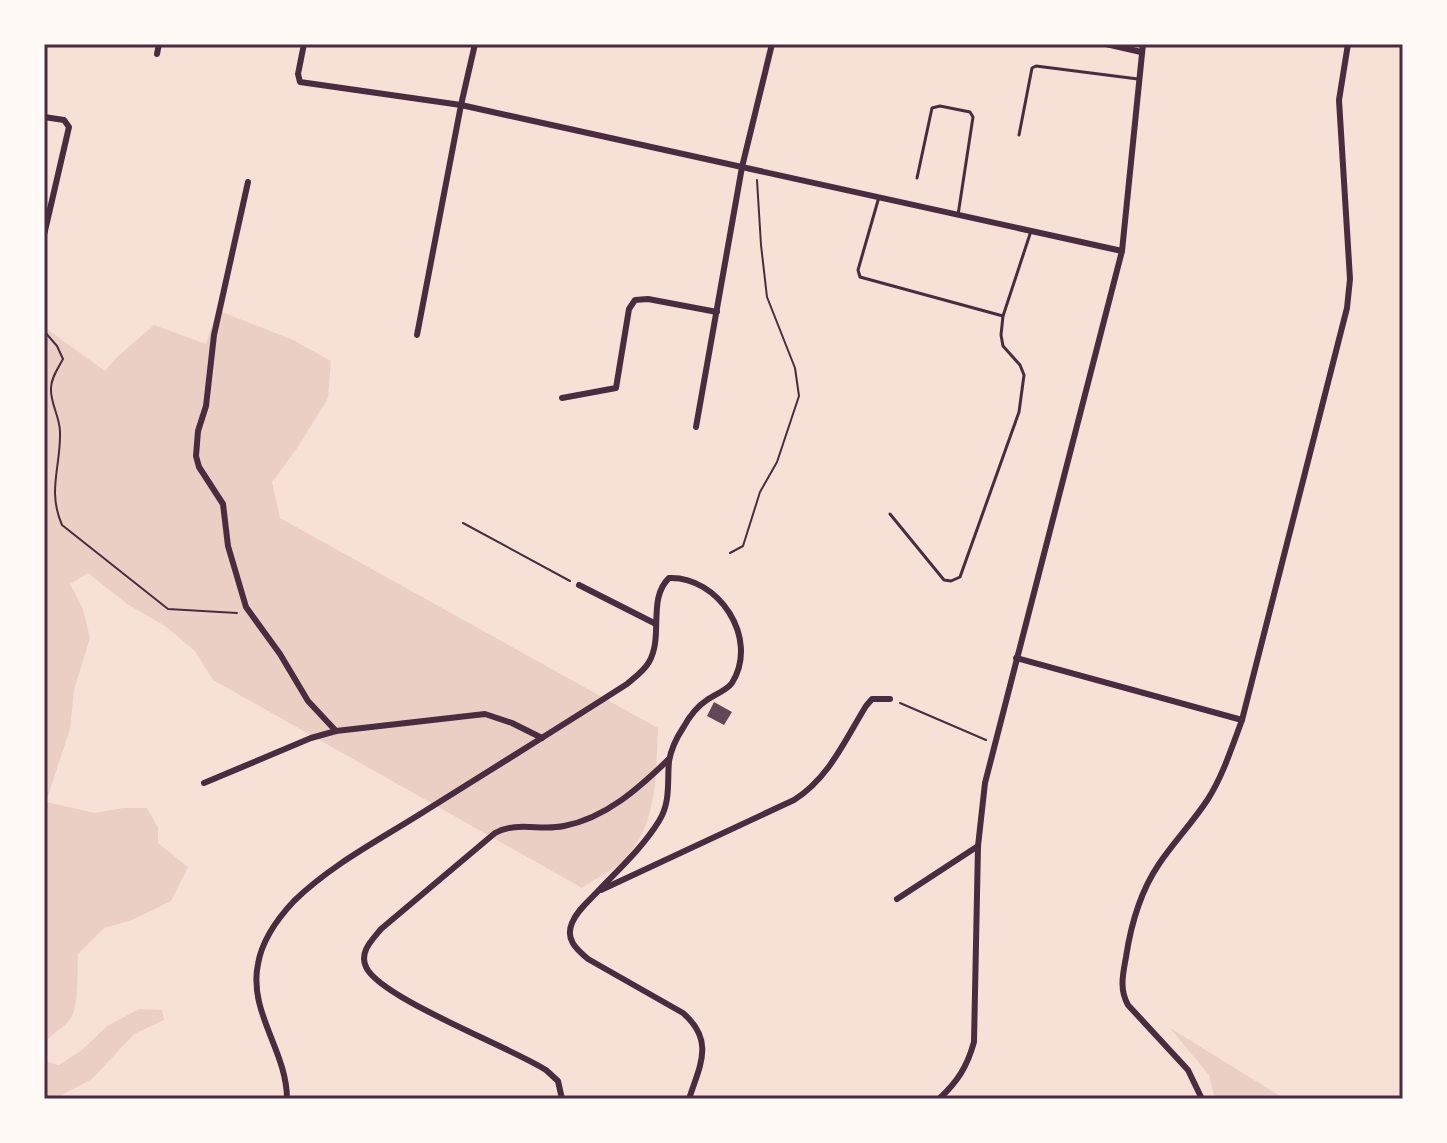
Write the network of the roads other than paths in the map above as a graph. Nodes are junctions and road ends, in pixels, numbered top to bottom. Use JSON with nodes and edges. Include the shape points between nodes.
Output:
{"nodes":[{"id":1,"x":159,"y":44,"type":"edge"},
{"id":2,"x":304,"y":44,"type":"edge"},
{"id":3,"x":475,"y":44,"type":"edge"},
{"id":4,"x":772,"y":44,"type":"edge"},
{"id":5,"x":1106,"y":44,"type":"edge"},
{"id":6,"x":1348,"y":44,"type":"edge"},
{"id":7,"x":1142,"y":48,"type":"edge"},
{"id":8,"x":157,"y":54,"type":"dead end"},
{"id":9,"x":1138,"y":79,"type":"junction"},
{"id":10,"x":461,"y":105,"type":"junction"},
{"id":11,"x":44,"y":117,"type":"edge"},
{"id":12,"x":1019,"y":135,"type":"dead end"},
{"id":13,"x":742,"y":167,"type":"junction"},
{"id":14,"x":917,"y":178,"type":"dead end"},
{"id":15,"x":248,"y":182,"type":"dead end"},
{"id":16,"x":879,"y":197,"type":"junction"},
{"id":17,"x":958,"y":215,"type":"junction"},
{"id":18,"x":1031,"y":231,"type":"junction"},
{"id":19,"x":44,"y":235,"type":"edge"},
{"id":20,"x":1122,"y":251,"type":"junction"},
{"id":21,"x":717,"y":312,"type":"junction"},
{"id":22,"x":1003,"y":316,"type":"junction"},
{"id":23,"x":417,"y":335,"type":"dead end"},
{"id":24,"x":562,"y":398,"type":"dead end"},
{"id":25,"x":696,"y":427,"type":"dead end"},
{"id":26,"x":890,"y":514,"type":"dead end"},
{"id":27,"x":579,"y":585,"type":"road end"},
{"id":28,"x":656,"y":624,"type":"junction"},
{"id":29,"x":1016,"y":658,"type":"junction"},
{"id":30,"x":890,"y":699,"type":"road end"},
{"id":31,"x":1242,"y":720,"type":"junction"},
{"id":32,"x":336,"y":731,"type":"junction"},
{"id":33,"x":542,"y":738,"type":"junction"},
{"id":34,"x":669,"y":759,"type":"junction"},
{"id":35,"x":204,"y":783,"type":"dead end"},
{"id":36,"x":978,"y":846,"type":"junction"},
{"id":37,"x":598,"y":892,"type":"junction"},
{"id":38,"x":897,"y":899,"type":"dead end"},
{"id":39,"x":287,"y":1099,"type":"edge"},
{"id":40,"x":562,"y":1099,"type":"edge"},
{"id":41,"x":689,"y":1099,"type":"edge"},
{"id":42,"x":939,"y":1099,"type":"edge"},
{"id":43,"x":1202,"y":1099,"type":"edge"}],
"edges":[{"from":1,"to":8,"type":"street"},
{"from":2,"to":10,"type":"street","via":[[300,82]]},
{"from":3,"to":10,"type":"street"},
{"from":4,"to":13,"type":"street"},
{"from":5,"to":7,"type":"street"},
{"from":6,"to":31,"type":"street","via":[[1339,100],[1348,300]]},
{"from":7,"to":9,"type":"street"},
{"from":9,"to":12,"type":"lane","via":[[1036,66]]},
{"from":9,"to":20,"type":"street"},
{"from":10,"to":13,"type":"street"},
{"from":10,"to":23,"type":"street"},
{"from":11,"to":19,"type":"street","via":[[64,120],[69,127]]},
{"from":13,"to":16,"type":"street"},
{"from":13,"to":21,"type":"street"},
{"from":14,"to":17,"type":"lane","via":[[932,108],[970,112]]},
{"from":15,"to":32,"type":"street","via":[[214,335],[196,446],[199,467],[223,504],[240,596],[308,701]]},
{"from":16,"to":17,"type":"street"},
{"from":16,"to":22,"type":"lane","via":[[860,277]]},
{"from":17,"to":18,"type":"street"},
{"from":18,"to":20,"type":"street"},
{"from":18,"to":22,"type":"lane"},
{"from":20,"to":29,"type":"street"},
{"from":21,"to":24,"type":"street","via":[[635,300],[616,388]]},
{"from":21,"to":25,"type":"street"},
{"from":22,"to":26,"type":"lane","via":[[1003,346],[1024,375],[1019,412],[960,577],[944,580]]},
{"from":27,"to":28,"type":"street"},
{"from":28,"to":33,"type":"street","via":[[650,661],[641,672]]},
{"from":28,"to":34,"type":"street","via":[[662,585],[682,577],[725,605],[740,640],[733,681],[697,708]]},
{"from":29,"to":31,"type":"street"},
{"from":29,"to":36,"type":"street","via":[[985,783]]},
{"from":30,"to":37,"type":"street","via":[[872,699],[811,789]]},
{"from":31,"to":43,"type":"street","via":[[1207,801],[1143,893],[1122,978],[1128,1005],[1188,1070]]},
{"from":32,"to":33,"type":"street","via":[[485,714]]},
{"from":32,"to":35,"type":"street"},
{"from":33,"to":39,"type":"street","via":[[345,861],[281,916],[258,961],[256,992],[280,1059]]},
{"from":34,"to":37,"type":"street","via":[[669,797],[662,817]]},
{"from":34,"to":40,"type":"street","via":[[627,797],[583,820],[495,833],[381,929],[364,955],[365,966],[386,988],[546,1070],[558,1081]]},
{"from":36,"to":38,"type":"street"},
{"from":36,"to":42,"type":"street","via":[[974,1042],[959,1080]]},
{"from":37,"to":41,"type":"street","via":[[570,926],[572,942],[588,959],[694,1023],[702,1057]]}]}
